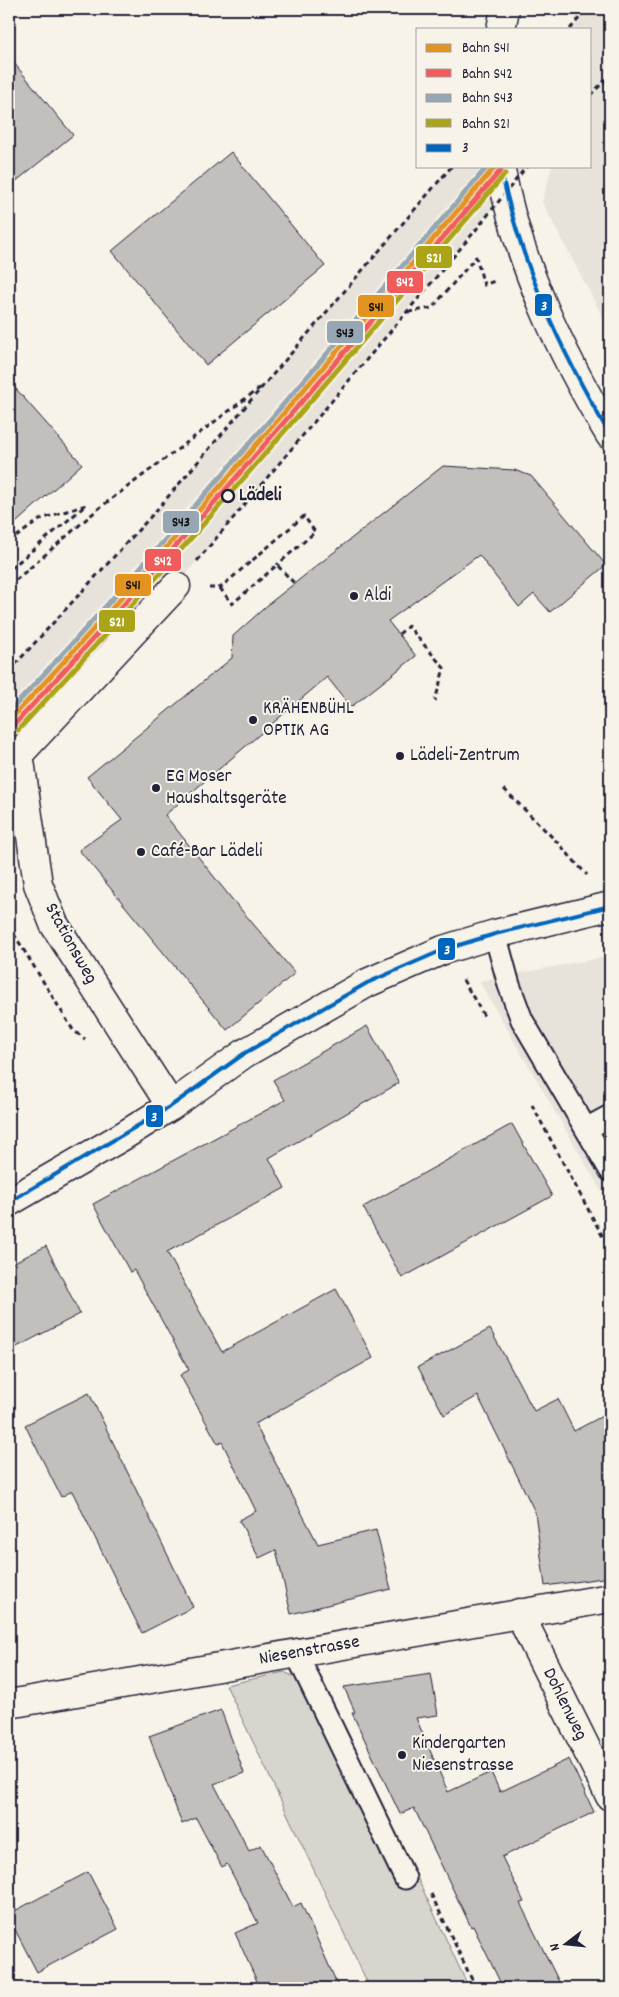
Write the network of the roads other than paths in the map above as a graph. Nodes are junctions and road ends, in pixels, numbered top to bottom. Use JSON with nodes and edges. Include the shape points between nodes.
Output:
{"nodes":[{"id":1,"x":505,"y":9,"type":"edge"},
{"id":2,"x":501,"y":28,"type":"edge"},
{"id":3,"x":501,"y":168,"type":"edge"},
{"id":4,"x":610,"y":436,"type":"edge"},
{"id":5,"x":176,"y":586,"type":"road end"},
{"id":6,"x":610,"y":906,"type":"edge"},
{"id":7,"x":496,"y":934,"type":"junction"},
{"id":8,"x":171,"y":1106,"type":"junction"},
{"id":9,"x":610,"y":1116,"type":"edge"},
{"id":10,"x":586,"y":1129,"type":"junction"},
{"id":11,"x":610,"y":1170,"type":"edge"},
{"id":12,"x":9,"y":1202,"type":"edge"},
{"id":13,"x":610,"y":1598,"type":"edge"},
{"id":14,"x":520,"y":1613,"type":"junction"},
{"id":15,"x":296,"y":1653,"type":"junction"},
{"id":16,"x":9,"y":1704,"type":"edge"},
{"id":17,"x":610,"y":1796,"type":"edge"},
{"id":18,"x":402,"y":1870,"type":"road end"}],
"edges":[{"from":1,"to":2,"type":"street"},
{"from":3,"to":4,"type":"street","via":[[529,270],[546,315]]},
{"from":5,"to":8,"type":"street","name":"Stationsweg","via":[[19,754],[38,884],[54,924]]},
{"from":6,"to":7,"type":"street"},
{"from":7,"to":8,"type":"street","via":[[443,950],[367,983],[245,1053]]},
{"from":7,"to":10,"type":"lane","via":[[522,1020]]},
{"from":8,"to":12,"type":"street"},
{"from":9,"to":10,"type":"lane"},
{"from":10,"to":11,"type":"lane"},
{"from":13,"to":14,"type":"street","name":"Niesenstrasse"},
{"from":14,"to":15,"type":"street","name":"Niesenstrasse"},
{"from":14,"to":17,"type":"street","name":"Dohlenweg"},
{"from":15,"to":16,"type":"street","name":"Niesenstrasse"},
{"from":15,"to":18,"type":"lane"}]}
